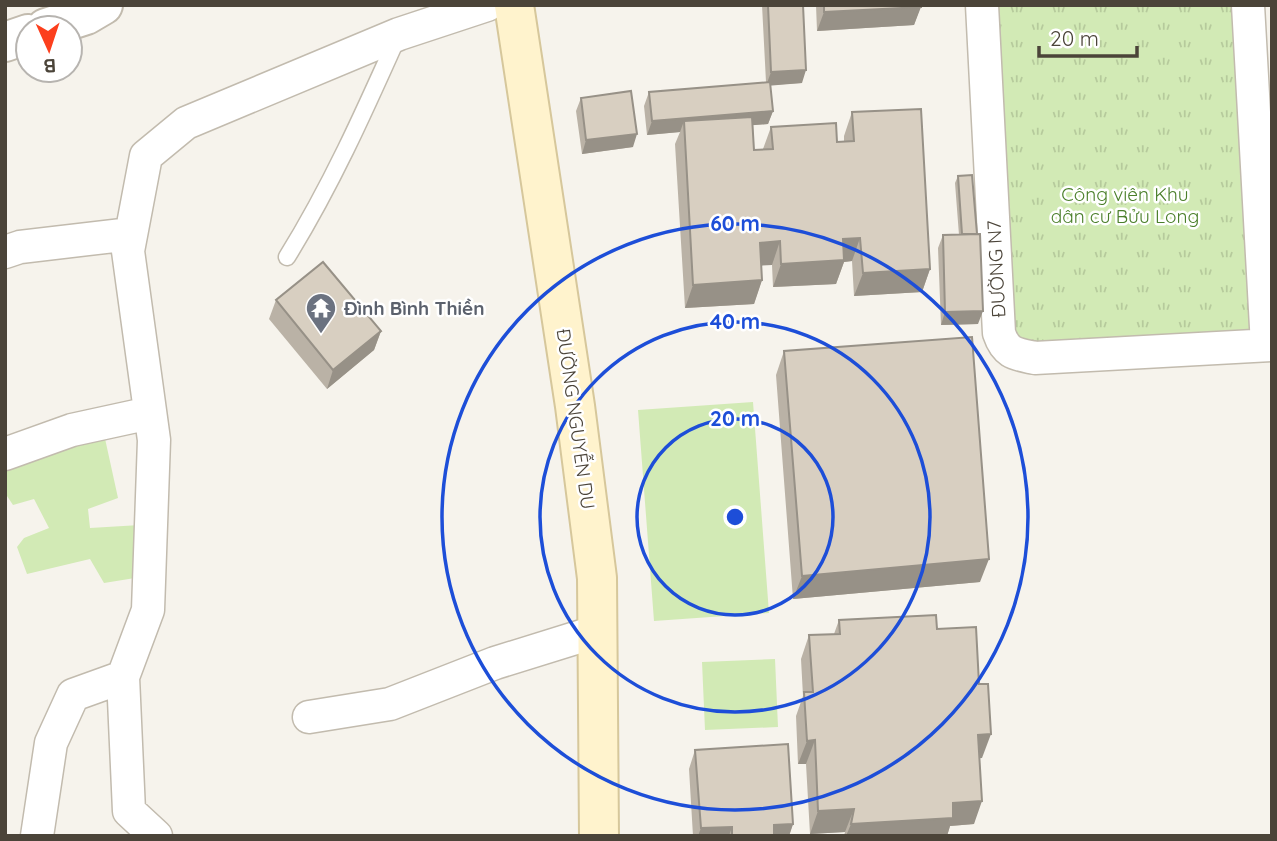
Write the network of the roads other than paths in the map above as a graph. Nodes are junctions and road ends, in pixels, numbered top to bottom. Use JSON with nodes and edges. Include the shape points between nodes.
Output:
{"nodes":[{"id":1,"x":103,"y":5,"type":"edge"},
{"id":2,"x":486,"y":5,"type":"edge"},
{"id":3,"x":514,"y":5,"type":"edge"},
{"id":4,"x":982,"y":5,"type":"edge"},
{"id":5,"x":1248,"y":5,"type":"edge"},
{"id":6,"x":84,"y":16,"type":"edge"},
{"id":7,"x":399,"y":34,"type":"junction"},
{"id":8,"x":1262,"y":72,"type":"edge"},
{"id":9,"x":131,"y":234,"type":"junction"},
{"id":10,"x":5,"y":252,"type":"edge"},
{"id":11,"x":287,"y":257,"type":"dead end"},
{"id":12,"x":1269,"y":345,"type":"edge"},
{"id":13,"x":150,"y":413,"type":"junction"},
{"id":14,"x":5,"y":454,"type":"edge"},
{"id":15,"x":598,"y":631,"type":"junction"},
{"id":16,"x":123,"y":677,"type":"junction"},
{"id":17,"x":309,"y":717,"type":"dead end"},
{"id":18,"x":37,"y":836,"type":"edge"},
{"id":19,"x":156,"y":836,"type":"edge"},
{"id":20,"x":599,"y":836,"type":"edge"}],
"edges":[{"from":1,"to":6,"type":"street"},
{"from":2,"to":7,"type":"street"},
{"from":3,"to":15,"type":"main road","name":"ĐƯỜNG NGUYỄN DU","via":[[575,406],[597,578]]},
{"from":4,"to":12,"type":"street","name":"ĐƯỜNG N7","via":[[1003,344],[1015,354],[1035,358]]},
{"from":5,"to":8,"type":"street"},
{"from":7,"to":9,"type":"street","via":[[186,123],[146,156]]},
{"from":7,"to":11,"type":"lane","via":[[354,135]]},
{"from":8,"to":12,"type":"street"},
{"from":9,"to":10,"type":"street"},
{"from":9,"to":13,"type":"street","via":[[128,251]]},
{"from":13,"to":14,"type":"street","via":[[72,430]]},
{"from":13,"to":16,"type":"street","via":[[154,440],[148,610]]},
{"from":15,"to":17,"type":"street","via":[[495,663],[390,704]]},
{"from":15,"to":20,"type":"main road","name":"ĐƯỜNG NGUYỄN DU"},
{"from":16,"to":18,"type":"street","via":[[73,695],[51,743]]},
{"from":16,"to":19,"type":"street","via":[[129,811]]}]}
